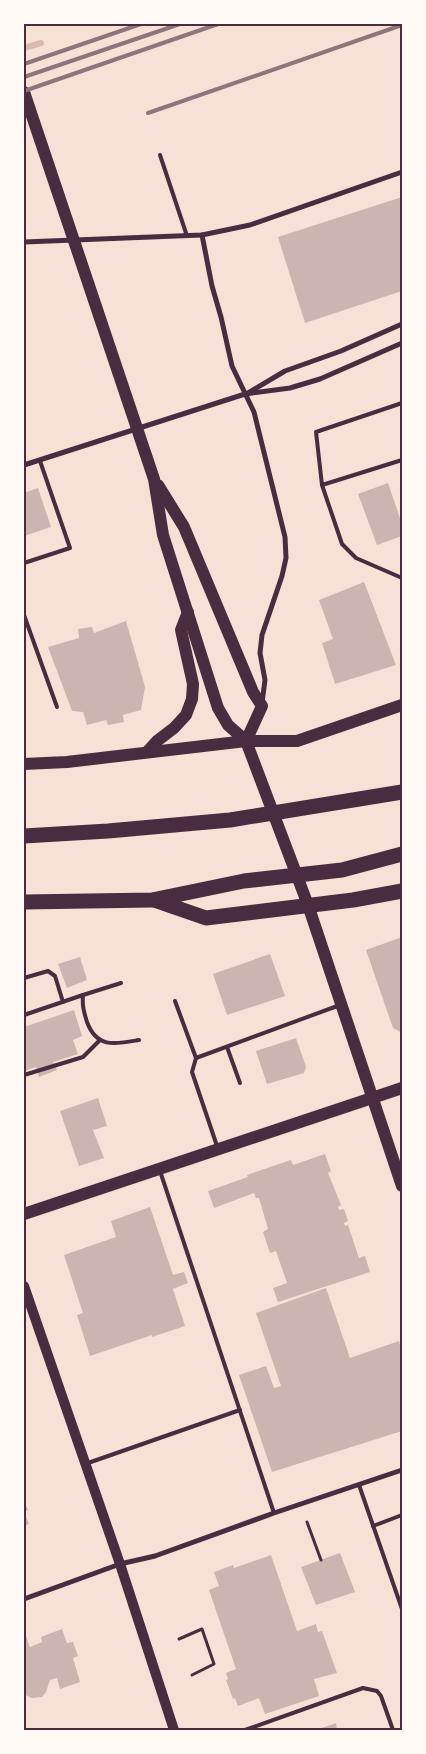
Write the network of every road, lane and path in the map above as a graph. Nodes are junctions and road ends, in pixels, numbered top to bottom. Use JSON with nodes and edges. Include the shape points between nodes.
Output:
{"nodes":[{"id":1,"x":24,"y":92,"type":"edge"},
{"id":2,"x":160,"y":156,"type":"dead end"},
{"id":3,"x":402,"y":172,"type":"edge"},
{"id":4,"x":202,"y":235,"type":"junction"},
{"id":5,"x":187,"y":236,"type":"junction"},
{"id":6,"x":24,"y":242,"type":"edge"},
{"id":7,"x":402,"y":324,"type":"edge"},
{"id":8,"x":402,"y":343,"type":"edge"},
{"id":9,"x":245,"y":394,"type":"junction"},
{"id":10,"x":402,"y":403,"type":"edge"},
{"id":11,"x":402,"y":460,"type":"edge"},
{"id":12,"x":40,"y":461,"type":"junction"},
{"id":13,"x":24,"y":466,"type":"edge"},
{"id":14,"x":154,"y":479,"type":"junction"},
{"id":15,"x":322,"y":485,"type":"junction"},
{"id":16,"x":24,"y":563,"type":"edge"},
{"id":17,"x":402,"y":578,"type":"edge"},
{"id":18,"x":188,"y":612,"type":"junction"},
{"id":19,"x":24,"y":616,"type":"edge"},
{"id":20,"x":402,"y":705,"type":"edge"},
{"id":21,"x":262,"y":706,"type":"junction"},
{"id":22,"x":57,"y":707,"type":"dead end"},
{"id":23,"x":246,"y":742,"type":"junction"},
{"id":24,"x":147,"y":752,"type":"junction"},
{"id":25,"x":24,"y":764,"type":"edge"},
{"id":26,"x":402,"y":792,"type":"edge"},
{"id":27,"x":24,"y":836,"type":"edge"},
{"id":28,"x":402,"y":854,"type":"edge"},
{"id":29,"x":402,"y":892,"type":"edge"},
{"id":30,"x":152,"y":900,"type":"junction"},
{"id":31,"x":24,"y":902,"type":"edge"},
{"id":32,"x":24,"y":978,"type":"edge"},
{"id":33,"x":121,"y":983,"type":"dead end"},
{"id":34,"x":83,"y":995,"type":"junction"},
{"id":35,"x":174,"y":1001,"type":"dead end"},
{"id":36,"x":64,"y":1002,"type":"junction"},
{"id":37,"x":340,"y":1005,"type":"junction"},
{"id":38,"x":24,"y":1015,"type":"edge"},
{"id":39,"x":100,"y":1040,"type":"junction"},
{"id":40,"x":139,"y":1040,"type":"dead end"},
{"id":41,"x":227,"y":1047,"type":"junction"},
{"id":42,"x":196,"y":1058,"type":"junction"},
{"id":43,"x":24,"y":1074,"type":"edge"},
{"id":44,"x":240,"y":1083,"type":"dead end"},
{"id":45,"x":402,"y":1088,"type":"edge"},
{"id":46,"x":373,"y":1098,"type":"junction"},
{"id":47,"x":218,"y":1150,"type":"junction"},
{"id":48,"x":160,"y":1169,"type":"junction"},
{"id":49,"x":402,"y":1186,"type":"edge"},
{"id":50,"x":24,"y":1214,"type":"edge"},
{"id":51,"x":24,"y":1286,"type":"edge"},
{"id":52,"x":240,"y":1410,"type":"junction"},
{"id":53,"x":85,"y":1464,"type":"junction"},
{"id":54,"x":402,"y":1470,"type":"edge"},
{"id":55,"x":358,"y":1485,"type":"junction"},
{"id":56,"x":274,"y":1513,"type":"junction"},
{"id":57,"x":402,"y":1515,"type":"edge"},
{"id":58,"x":307,"y":1522,"type":"dead end"},
{"id":59,"x":373,"y":1526,"type":"junction"},
{"id":60,"x":321,"y":1560,"type":"dead end"},
{"id":61,"x":120,"y":1564,"type":"junction"},
{"id":62,"x":400,"y":1598,"type":"edge"},
{"id":63,"x":24,"y":1599,"type":"edge"},
{"id":64,"x":402,"y":1609,"type":"edge"},
{"id":65,"x":179,"y":1639,"type":"dead end"},
{"id":66,"x":192,"y":1675,"type":"dead end"},
{"id":67,"x":174,"y":1730,"type":"edge"},
{"id":68,"x":245,"y":1730,"type":"edge"},
{"id":69,"x":393,"y":1730,"type":"edge"}],
"edges":[{"from":1,"to":14,"type":"main road"},
{"from":2,"to":5,"type":"lane"},
{"from":3,"to":4,"type":"street","via":[[250,225]]},
{"from":4,"to":5,"type":"street"},
{"from":4,"to":9,"type":"street","via":[[232,366]]},
{"from":5,"to":6,"type":"street"},
{"from":7,"to":9,"type":"street","via":[[342,351],[285,371]]},
{"from":8,"to":9,"type":"street","via":[[320,379],[290,388]]},
{"from":9,"to":12,"type":"street"},
{"from":9,"to":21,"type":"street","via":[[254,412],[285,537],[286,558],[262,635],[260,653],[265,680]]},
{"from":10,"to":15,"type":"lane","via":[[316,432]]},
{"from":11,"to":15,"type":"lane"},
{"from":12,"to":13,"type":"street"},
{"from":12,"to":16,"type":"lane","via":[[70,548]]},
{"from":14,"to":18,"type":"main road","via":[[163,536]]},
{"from":14,"to":21,"type":"main road","via":[[184,527]]},
{"from":15,"to":17,"type":"lane","via":[[342,544],[356,558]]},
{"from":18,"to":23,"type":"main road","via":[[218,708],[228,725]]},
{"from":18,"to":24,"type":"main road","via":[[181,630],[193,684],[192,699],[180,722]]},
{"from":19,"to":22,"type":"lane"},
{"from":20,"to":23,"type":"main road","via":[[296,741]]},
{"from":21,"to":23,"type":"main road"},
{"from":23,"to":24,"type":"main road"},
{"from":23,"to":37,"type":"main road","via":[[308,905]]},
{"from":24,"to":25,"type":"main road"},
{"from":26,"to":27,"type":"highway","via":[[230,820]]},
{"from":28,"to":30,"type":"highway","via":[[342,870],[244,881]]},
{"from":29,"to":30,"type":"highway","via":[[206,918]]},
{"from":30,"to":31,"type":"highway"},
{"from":32,"to":36,"type":"lane","via":[[48,971],[55,976]]},
{"from":33,"to":34,"type":"lane"},
{"from":34,"to":36,"type":"lane"},
{"from":34,"to":39,"type":"lane","via":[[82,1006],[91,1032]]},
{"from":35,"to":42,"type":"lane"},
{"from":36,"to":38,"type":"lane"},
{"from":37,"to":41,"type":"lane"},
{"from":37,"to":46,"type":"main road"},
{"from":39,"to":40,"type":"lane","via":[[111,1044]]},
{"from":39,"to":43,"type":"lane","via":[[83,1057]]},
{"from":41,"to":42,"type":"lane"},
{"from":41,"to":44,"type":"lane"},
{"from":42,"to":47,"type":"lane","via":[[192,1072]]},
{"from":45,"to":46,"type":"main road"},
{"from":46,"to":47,"type":"main road"},
{"from":46,"to":49,"type":"main road"},
{"from":47,"to":48,"type":"main road"},
{"from":48,"to":50,"type":"main road"},
{"from":48,"to":52,"type":"lane"},
{"from":51,"to":53,"type":"main road"},
{"from":52,"to":53,"type":"lane"},
{"from":52,"to":56,"type":"lane"},
{"from":53,"to":61,"type":"main road"},
{"from":54,"to":55,"type":"street"},
{"from":55,"to":56,"type":"street"},
{"from":55,"to":59,"type":"lane"},
{"from":56,"to":61,"type":"street","via":[[155,1556]]},
{"from":57,"to":59,"type":"lane"},
{"from":58,"to":60,"type":"path"},
{"from":59,"to":62,"type":"lane"},
{"from":61,"to":63,"type":"street"},
{"from":61,"to":67,"type":"main road"},
{"from":62,"to":64,"type":"lane"},
{"from":65,"to":66,"type":"path","via":[[202,1629],[214,1664]]},
{"from":68,"to":69,"type":"lane","via":[[363,1688],[381,1696]]}]}
